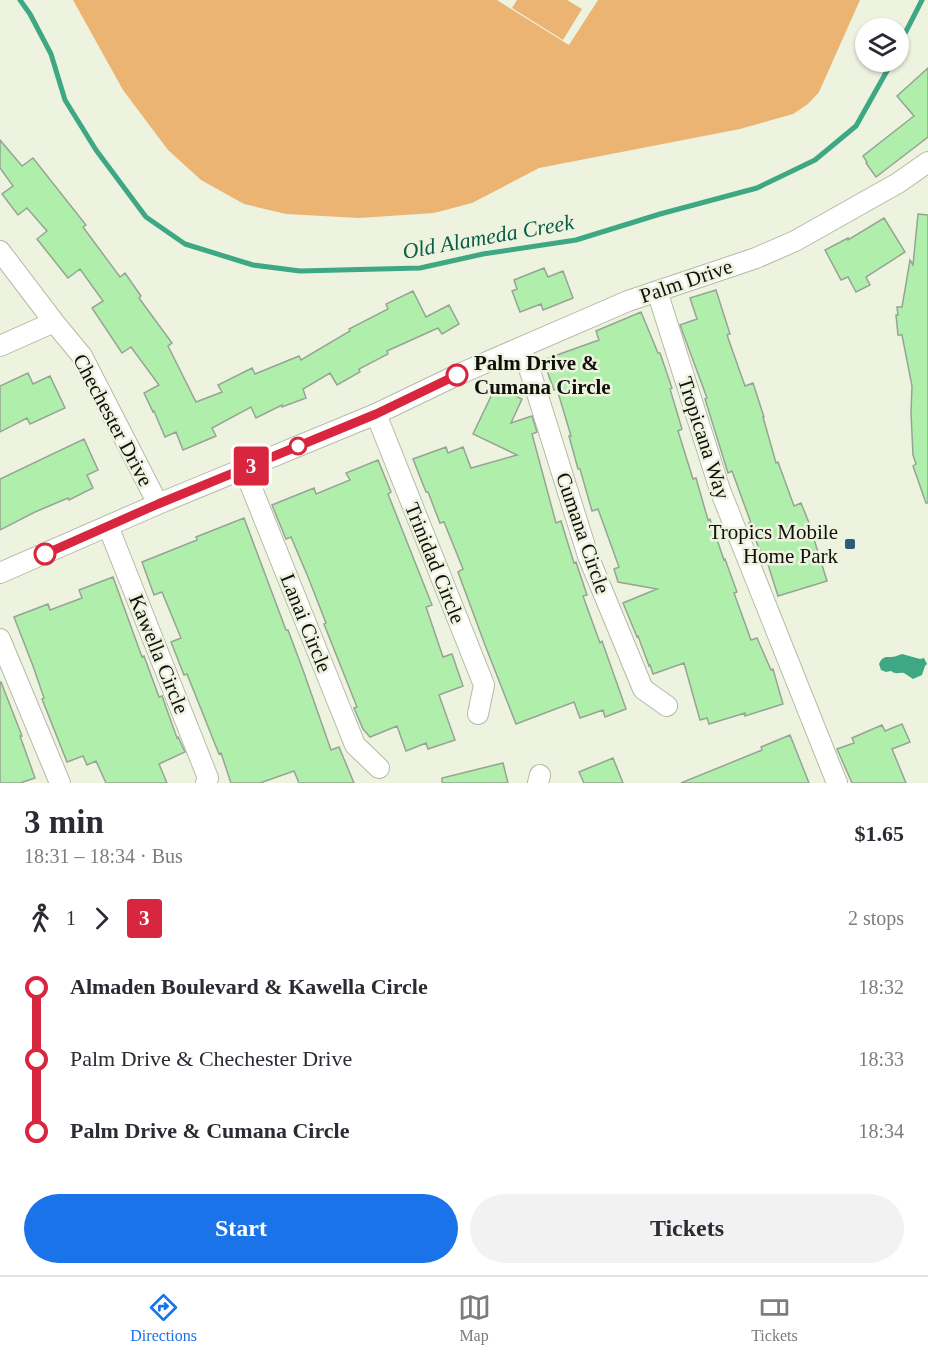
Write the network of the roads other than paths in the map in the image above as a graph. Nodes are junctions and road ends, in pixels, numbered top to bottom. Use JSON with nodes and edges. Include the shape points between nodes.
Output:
{"nodes":[{"id":1,"x":928,"y":162,"type":"edge"},
{"id":2,"x":0,"y":251,"type":"edge"},
{"id":3,"x":657,"y":291,"type":"junction"},
{"id":4,"x":54,"y":322,"type":"junction"},
{"id":5,"x":0,"y":346,"type":"edge"},
{"id":6,"x":521,"y":348,"type":"junction"},
{"id":7,"x":376,"y":414,"type":"junction"},
{"id":8,"x":244,"y":469,"type":"junction"},
{"id":9,"x":158,"y":504,"type":"junction"},
{"id":10,"x":108,"y":526,"type":"junction"},
{"id":11,"x":0,"y":573,"type":"edge"},
{"id":12,"x":0,"y":639,"type":"edge"},
{"id":13,"x":667,"y":706,"type":"dead end"},
{"id":14,"x":478,"y":714,"type":"dead end"},
{"id":15,"x":379,"y":768,"type":"dead end"},
{"id":16,"x":60,"y":783,"type":"edge"},
{"id":17,"x":206,"y":783,"type":"edge"},
{"id":18,"x":837,"y":783,"type":"edge"}],
"edges":[{"from":1,"to":3,"type":"street","name":"Palm Drive","via":[[795,241]]},
{"from":2,"to":4,"type":"street","name":"Chechester Drive"},
{"from":3,"to":6,"type":"street","name":"Palm Drive"},
{"from":3,"to":18,"type":"street","name":"Tropicana Way","via":[[720,490]]},
{"from":4,"to":5,"type":"street"},
{"from":4,"to":9,"type":"street","name":"Chechester Drive","via":[[82,356]]},
{"from":6,"to":7,"type":"street","name":"Palm Drive"},
{"from":6,"to":13,"type":"street","name":"Cumana Circle","via":[[588,556],[643,689]]},
{"from":7,"to":8,"type":"street","name":"Palm Drive"},
{"from":7,"to":14,"type":"street","name":"Trinidad Circle","via":[[484,685]]},
{"from":8,"to":9,"type":"street","name":"Palm Drive"},
{"from":8,"to":15,"type":"street","name":"Lanai Circle","via":[[355,745]]},
{"from":9,"to":10,"type":"street","name":"Palm Drive"},
{"from":10,"to":11,"type":"street","name":"Palm Drive"},
{"from":10,"to":17,"type":"street","name":"Kawella Circle","via":[[208,778]]},
{"from":12,"to":16,"type":"street"}]}
